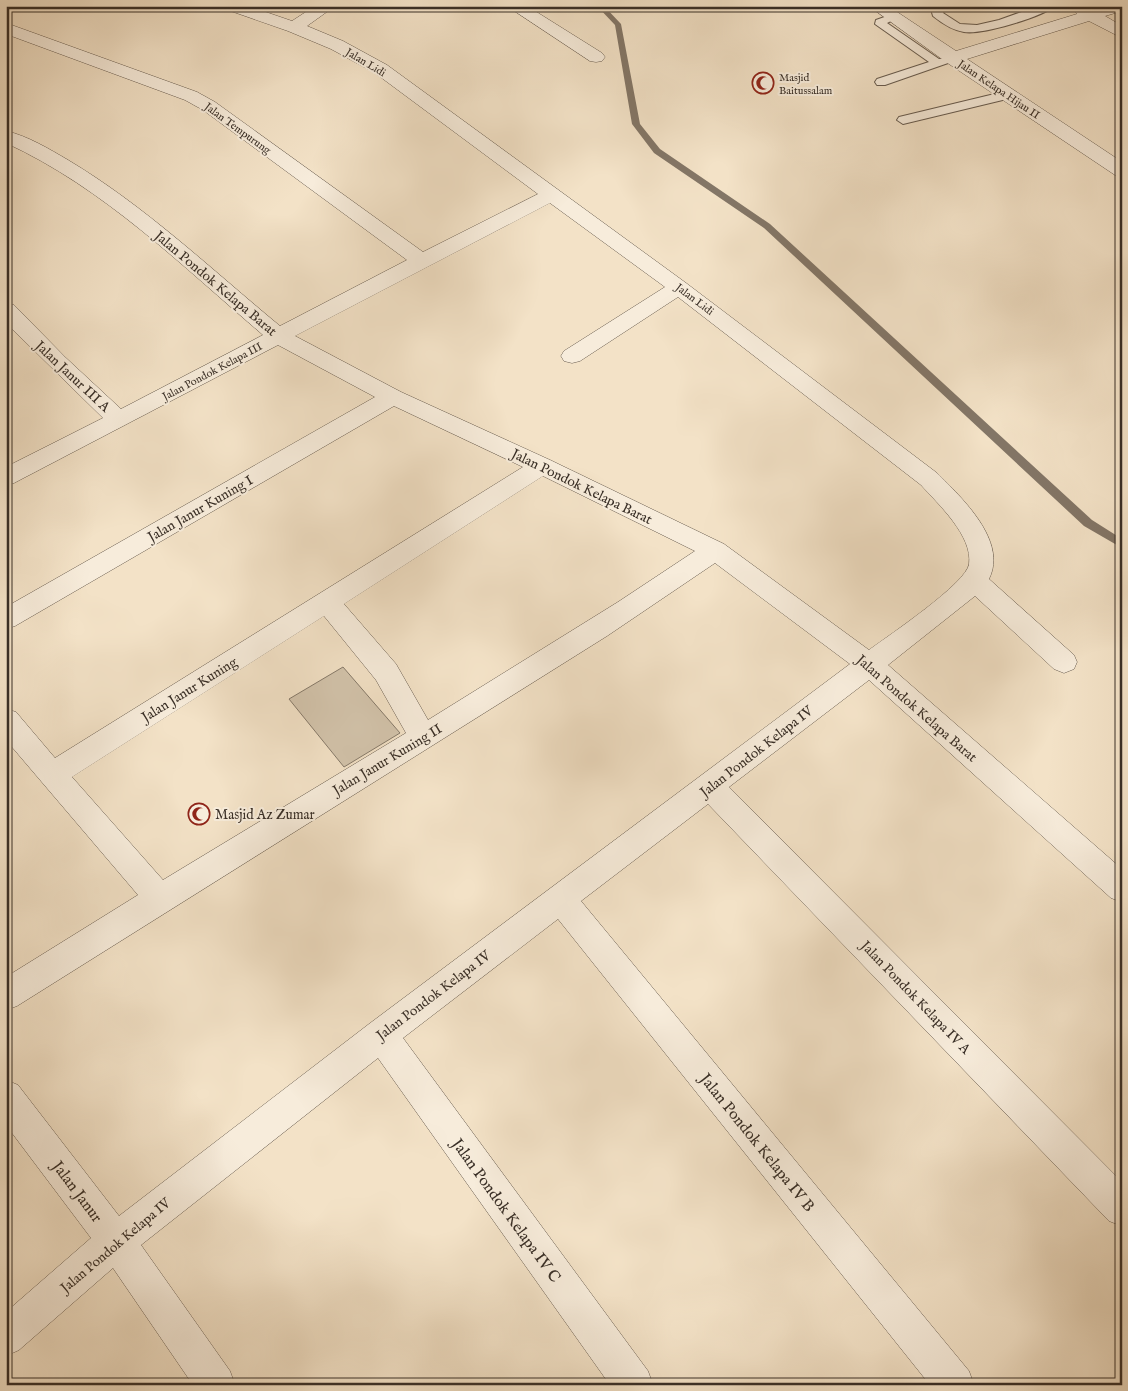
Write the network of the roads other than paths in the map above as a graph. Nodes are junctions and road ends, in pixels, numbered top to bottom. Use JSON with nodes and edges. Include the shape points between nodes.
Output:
{"nodes":[{"id":1,"x":231,"y":6,"type":"edge"},
{"id":2,"x":327,"y":6,"type":"edge"},
{"id":3,"x":515,"y":6,"type":"edge"},
{"id":4,"x":877,"y":6,"type":"edge"},
{"id":5,"x":942,"y":6,"type":"edge"},
{"id":6,"x":1049,"y":6,"type":"edge"},
{"id":7,"x":1077,"y":6,"type":"edge"},
{"id":8,"x":1121,"y":6,"type":"edge"},
{"id":9,"x":1092,"y":15,"type":"junction"},
{"id":10,"x":294,"y":27,"type":"junction"},
{"id":11,"x":6,"y":28,"type":"edge"},
{"id":12,"x":1122,"y":33,"type":"edge"},
{"id":13,"x":596,"y":56,"type":"dead end"},
{"id":14,"x":945,"y":60,"type":"junction"},
{"id":15,"x":881,"y":82,"type":"dead end"},
{"id":16,"x":1007,"y":95,"type":"junction"},
{"id":17,"x":903,"y":120,"type":"dead end"},
{"id":18,"x":6,"y":136,"type":"edge"},
{"id":19,"x":1122,"y":171,"type":"edge"},
{"id":20,"x":551,"y":196,"type":"junction"},
{"id":21,"x":420,"y":260,"type":"junction"},
{"id":22,"x":679,"y":286,"type":"junction"},
{"id":23,"x":6,"y":310,"type":"edge"},
{"id":24,"x":15,"y":334,"type":"edge"},
{"id":25,"x":278,"y":336,"type":"junction"},
{"id":26,"x":572,"y":356,"type":"dead end"},
{"id":27,"x":393,"y":396,"type":"junction"},
{"id":28,"x":119,"y":420,"type":"junction"},
{"id":29,"x":542,"y":466,"type":"junction"},
{"id":30,"x":6,"y":476,"type":"edge"},
{"id":31,"x":715,"y":550,"type":"junction"},
{"id":32,"x":974,"y":580,"type":"junction"},
{"id":33,"x":327,"y":602,"type":"junction"},
{"id":34,"x":6,"y":618,"type":"edge"},
{"id":35,"x":1064,"y":662,"type":"dead end"},
{"id":36,"x":869,"y":664,"type":"junction"},
{"id":37,"x":6,"y":720,"type":"edge"},
{"id":38,"x":423,"y":737,"type":"junction"},
{"id":39,"x":52,"y":776,"type":"junction"},
{"id":40,"x":710,"y":787,"type":"junction"},
{"id":41,"x":1122,"y":888,"type":"edge"},
{"id":42,"x":159,"y":897,"type":"junction"},
{"id":43,"x":561,"y":899,"type":"junction"},
{"id":44,"x":6,"y":995,"type":"edge"},
{"id":45,"x":381,"y":1034,"type":"junction"},
{"id":46,"x":6,"y":1098,"type":"edge"},
{"id":47,"x":1122,"y":1208,"type":"edge"},
{"id":48,"x":116,"y":1241,"type":"junction"},
{"id":49,"x":6,"y":1337,"type":"edge"},
{"id":50,"x":216,"y":1385,"type":"edge"},
{"id":51,"x":634,"y":1385,"type":"edge"},
{"id":52,"x":955,"y":1385,"type":"edge"}],
"edges":[{"from":1,"to":10,"type":"street","name":"Jalan Lidi"},
{"from":2,"to":10,"type":"street"},
{"from":3,"to":13,"type":"street"},
{"from":4,"to":14,"type":"street","name":"Jalan Kelapa Hijau II"},
{"from":5,"to":6,"type":"lane","via":[[937,9],[937,14],[958,27],[973,29],[985,28]]},
{"from":7,"to":9,"type":"street"},
{"from":8,"to":9,"type":"street"},
{"from":9,"to":12,"type":"street"},
{"from":9,"to":14,"type":"street"},
{"from":10,"to":20,"type":"street","name":"Jalan Lidi","via":[[381,69]]},
{"from":11,"to":21,"type":"street","name":"Jalan Tempurung","via":[[190,96],[209,106]]},
{"from":14,"to":15,"type":"lane"},
{"from":14,"to":16,"type":"street","name":"Jalan Kelapa Hijau II"},
{"from":16,"to":17,"type":"lane"},
{"from":16,"to":19,"type":"street","name":"Jalan Kelapa Hijau II"},
{"from":18,"to":25,"type":"street","name":"Jalan Pondok Kelapa Barat","via":[[79,174],[134,214]]},
{"from":20,"to":21,"type":"street","name":"Jalan Pondok Kelapa III"},
{"from":20,"to":22,"type":"street","name":"Jalan Lidi"},
{"from":21,"to":25,"type":"street","name":"Jalan Pondok Kelapa III"},
{"from":22,"to":26,"type":"street"},
{"from":22,"to":32,"type":"street","name":"Jalan Lidi","via":[[929,479],[958,508],[977,537],[982,559],[979,574]]},
{"from":23,"to":24,"type":"street","name":"Jalan Janur III A"},
{"from":24,"to":28,"type":"street","name":"Jalan Janur III A"},
{"from":25,"to":27,"type":"street","name":"Jalan Pondok Kelapa Barat"},
{"from":25,"to":28,"type":"street","name":"Jalan Pondok Kelapa III"},
{"from":27,"to":29,"type":"street","name":"Jalan Pondok Kelapa Barat"},
{"from":27,"to":34,"type":"street","name":"Jalan Janur Kuning I"},
{"from":28,"to":30,"type":"street","name":"Jalan Pondok Kelapa III"},
{"from":29,"to":31,"type":"street","name":"Jalan Pondok Kelapa Barat"},
{"from":29,"to":33,"type":"street","name":"Jalan Janur Kuning"},
{"from":31,"to":36,"type":"street","name":"Jalan Pondok Kelapa Barat"},
{"from":31,"to":38,"type":"street","name":"Jalan Janur Kuning II","via":[[670,583]]},
{"from":32,"to":35,"type":"street"},
{"from":32,"to":36,"type":"street"},
{"from":33,"to":38,"type":"street","via":[[386,672]]},
{"from":33,"to":39,"type":"street","name":"Jalan Janur Kuning"},
{"from":36,"to":40,"type":"street","name":"Jalan Pondok Kelapa IV"},
{"from":36,"to":41,"type":"street","name":"Jalan Pondok Kelapa Barat"},
{"from":37,"to":39,"type":"street"},
{"from":38,"to":42,"type":"street","name":"Jalan Janur Kuning II"},
{"from":39,"to":42,"type":"street"},
{"from":40,"to":43,"type":"street","name":"Jalan Pondok Kelapa IV"},
{"from":40,"to":47,"type":"street","name":"Jalan Pondok Kelapa IV A"},
{"from":42,"to":44,"type":"street","name":"Jalan Janur Kuning II"},
{"from":43,"to":45,"type":"street","name":"Jalan Pondok Kelapa IV"},
{"from":43,"to":52,"type":"street","name":"Jalan Pondok Kelapa IV B"},
{"from":45,"to":48,"type":"street","name":"Jalan Pondok Kelapa IV"},
{"from":45,"to":51,"type":"street","name":"Jalan Pondok Kelapa IV C"},
{"from":46,"to":48,"type":"street","name":"Jalan Janur"},
{"from":48,"to":49,"type":"street","name":"Jalan Pondok Kelapa IV"},
{"from":48,"to":50,"type":"street","name":"Jalan Janur"}]}
